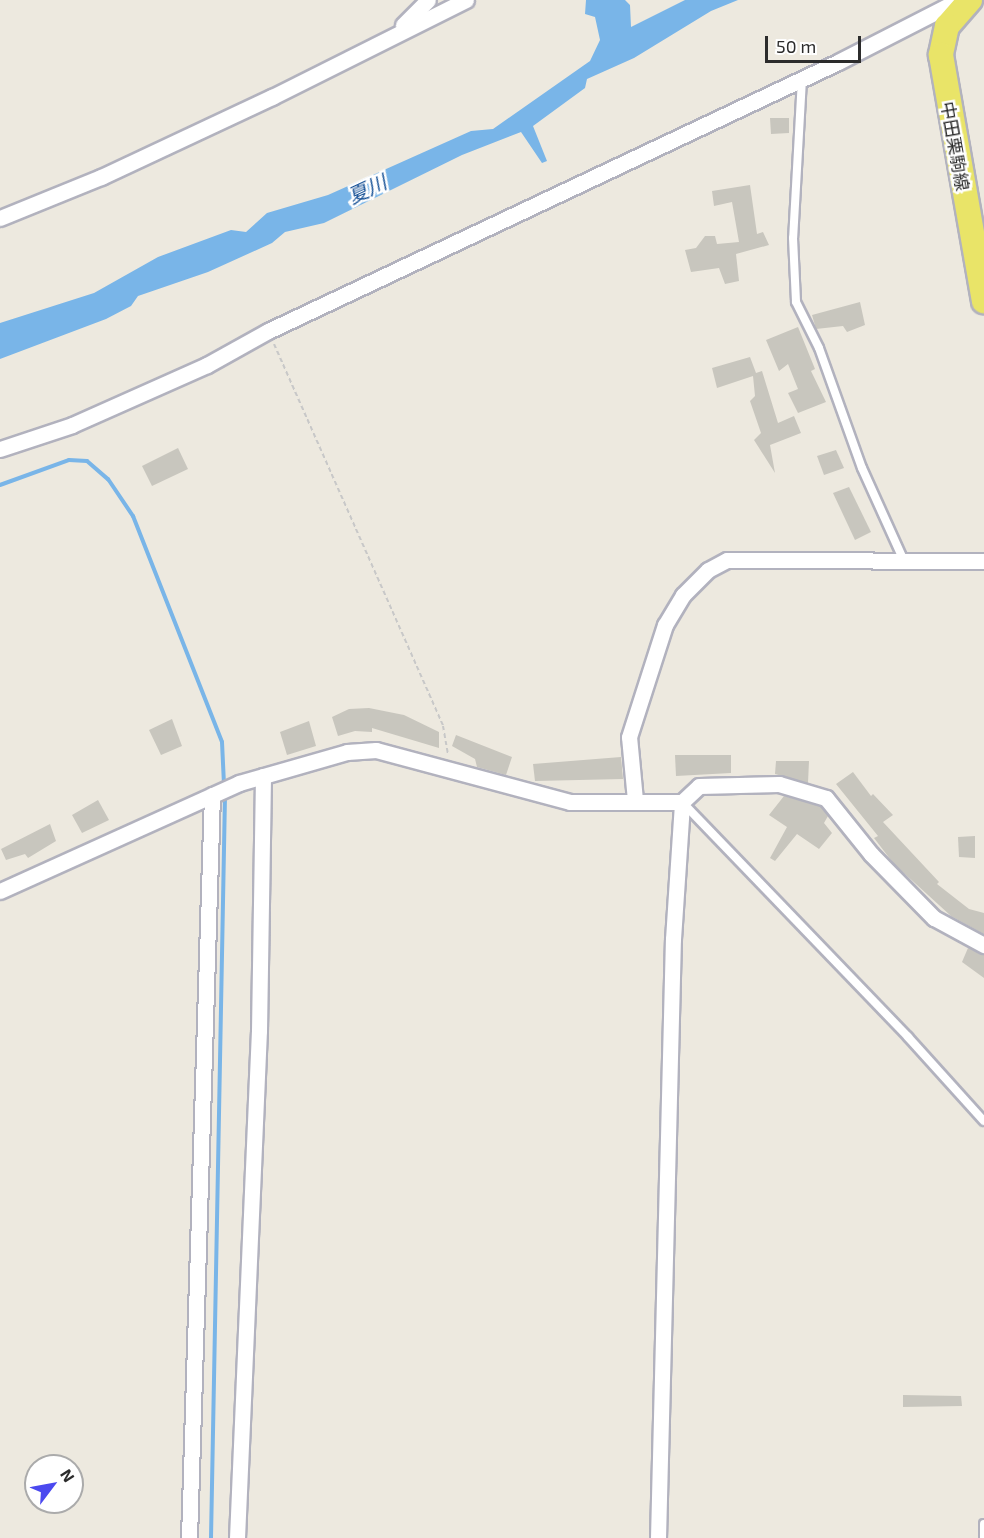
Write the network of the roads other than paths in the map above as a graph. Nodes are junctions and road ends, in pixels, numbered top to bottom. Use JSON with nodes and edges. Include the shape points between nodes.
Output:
{"nodes":[{"id":1,"x":428,"y":0,"type":"edge"},
{"id":2,"x":466,"y":0,"type":"edge"},
{"id":3,"x":959,"y":0,"type":"edge"},
{"id":4,"x":970,"y":0,"type":"edge"},
{"id":5,"x":394,"y":33,"type":"junction"},
{"id":6,"x":802,"y":79,"type":"junction"},
{"id":7,"x":0,"y":218,"type":"edge"},
{"id":8,"x":984,"y":301,"type":"edge"},
{"id":9,"x":0,"y":449,"type":"edge"},
{"id":10,"x":904,"y":561,"type":"junction"},
{"id":11,"x":984,"y":561,"type":"edge"},
{"id":12,"x":263,"y":776,"type":"junction"},
{"id":13,"x":214,"y":794,"type":"junction"},
{"id":14,"x":635,"y":800,"type":"junction"},
{"id":15,"x":682,"y":802,"type":"junction"},
{"id":16,"x":0,"y":891,"type":"edge"},
{"id":17,"x":984,"y":945,"type":"edge"},
{"id":18,"x":984,"y":1121,"type":"edge"},
{"id":19,"x":984,"y":1524,"type":"edge"},
{"id":20,"x":189,"y":1538,"type":"edge"},
{"id":21,"x":237,"y":1538,"type":"edge"},
{"id":22,"x":658,"y":1538,"type":"edge"},
{"id":23,"x":984,"y":1538,"type":"edge"}],
"edges":[{"from":1,"to":5,"type":"street"},
{"from":2,"to":5,"type":"street"},
{"from":3,"to":6,"type":"street"},
{"from":4,"to":8,"type":"main road","name":"中田栗駒線","via":[[947,26],[941,55]]},
{"from":5,"to":7,"type":"street","via":[[240,112],[101,177]]},
{"from":6,"to":9,"type":"street","via":[[268,331],[207,365],[83,421]]},
{"from":6,"to":10,"type":"lane","via":[[793,238],[796,302],[819,348],[862,468]]},
{"from":10,"to":11,"type":"street"},
{"from":10,"to":14,"type":"street","via":[[727,560],[708,570],[683,595],[665,625],[629,737]]},
{"from":12,"to":13,"type":"street"},
{"from":12,"to":14,"type":"street","via":[[314,759],[376,750],[570,802]]},
{"from":12,"to":21,"type":"street","via":[[259,1031]]},
{"from":13,"to":16,"type":"street"},
{"from":13,"to":20,"type":"street"},
{"from":14,"to":15,"type":"street"},
{"from":15,"to":17,"type":"street","via":[[699,786],[779,784],[826,798],[871,854],[934,918]]},
{"from":15,"to":18,"type":"lane"},
{"from":15,"to":22,"type":"street","via":[[673,939]]},
{"from":19,"to":23,"type":"lane"}]}
